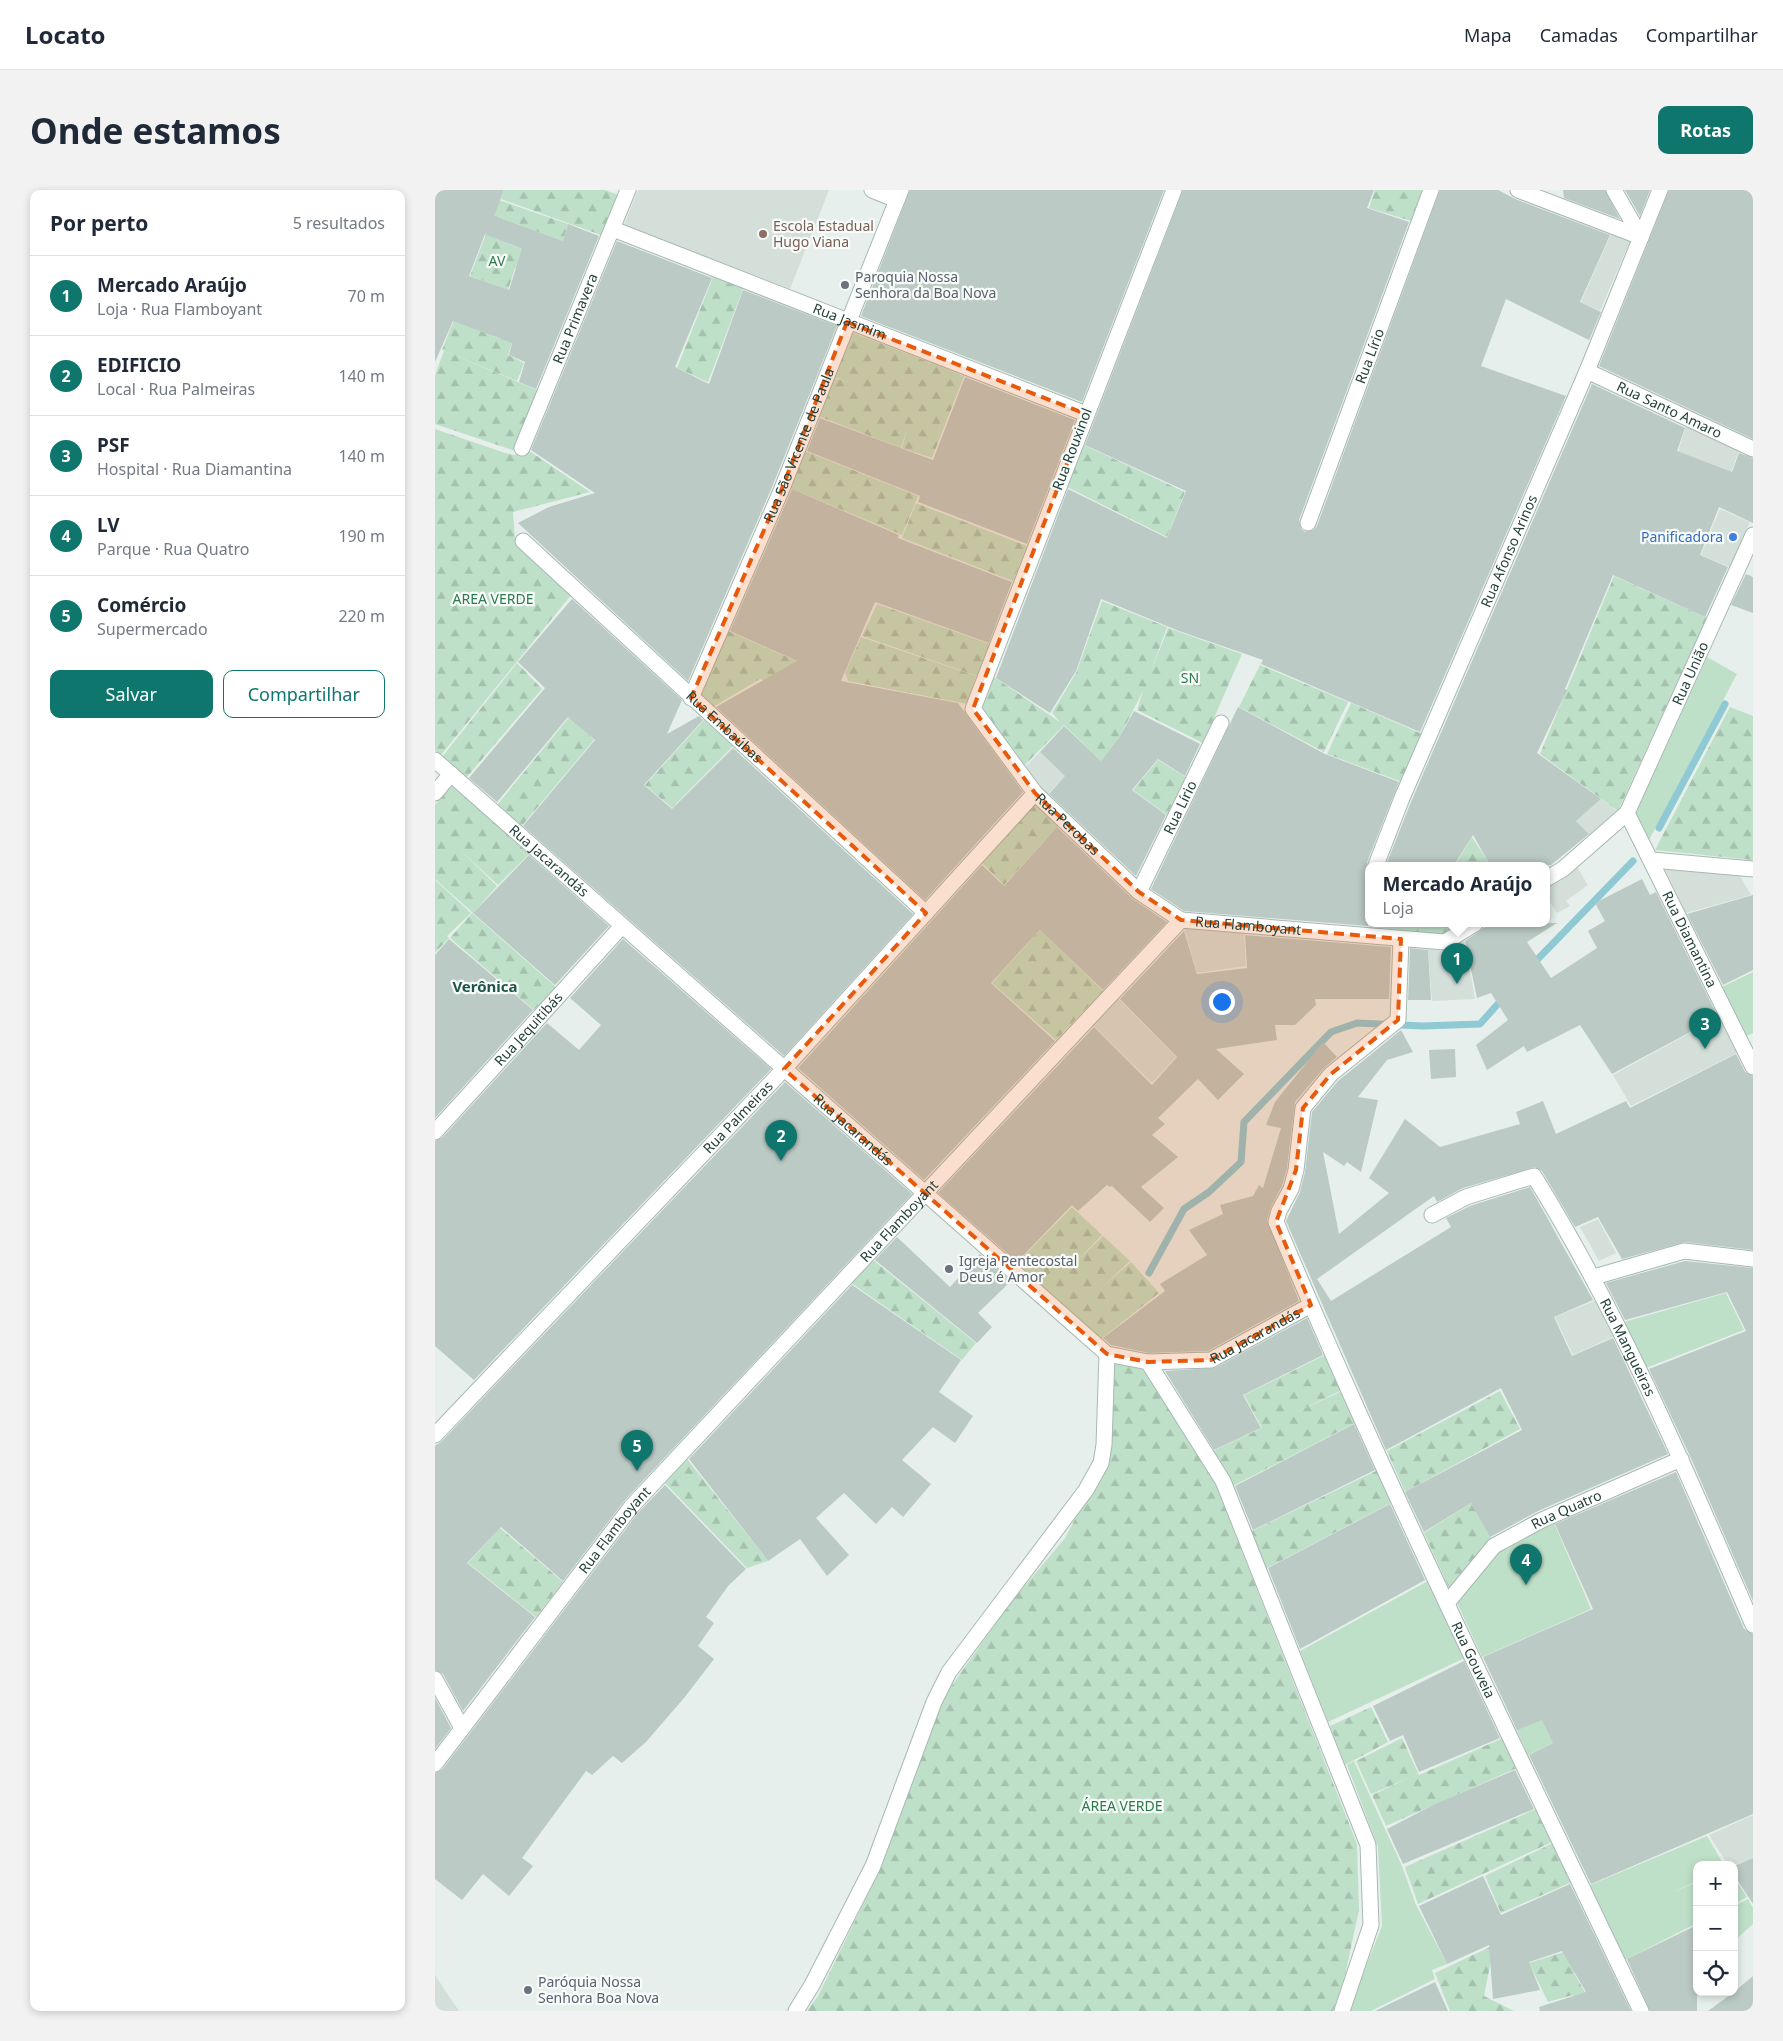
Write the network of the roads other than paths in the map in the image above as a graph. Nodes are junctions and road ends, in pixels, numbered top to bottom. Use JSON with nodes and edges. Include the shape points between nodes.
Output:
{"nodes":[{"id":1,"x":628,"y":190,"type":"edge"},
{"id":2,"x":872,"y":190,"type":"edge"},
{"id":3,"x":1174,"y":190,"type":"edge"},
{"id":4,"x":1431,"y":190,"type":"edge"},
{"id":5,"x":1518,"y":190,"type":"edge"},
{"id":6,"x":1613,"y":190,"type":"edge"},
{"id":7,"x":1661,"y":190,"type":"edge"},
{"id":8,"x":899,"y":195,"type":"edge"},
{"id":9,"x":613,"y":229,"type":"junction"},
{"id":10,"x":1641,"y":236,"type":"junction"},
{"id":11,"x":847,"y":322,"type":"junction"},
{"id":12,"x":1587,"y":371,"type":"junction"},
{"id":13,"x":1086,"y":414,"type":"junction"},
{"id":14,"x":522,"y":448,"type":"dead end"},
{"id":15,"x":1753,"y":449,"type":"edge"},
{"id":16,"x":1308,"y":523,"type":"dead end"},
{"id":17,"x":1753,"y":536,"type":"edge"},
{"id":18,"x":523,"y":541,"type":"dead end"},
{"id":19,"x":691,"y":698,"type":"junction"},
{"id":20,"x":973,"y":709,"type":"joint"},
{"id":21,"x":1221,"y":722,"type":"dead end"},
{"id":22,"x":435,"y":760,"type":"edge"},
{"id":23,"x":451,"y":774,"type":"junction"},
{"id":24,"x":435,"y":793,"type":"edge"},
{"id":25,"x":1035,"y":793,"type":"junction"},
{"id":26,"x":1627,"y":813,"type":"junction"},
{"id":27,"x":1652,"y":860,"type":"junction"},
{"id":28,"x":1377,"y":862,"type":"edge"},
{"id":29,"x":1753,"y":869,"type":"edge"},
{"id":30,"x":1550,"y":877,"type":"edge"},
{"id":31,"x":1139,"y":892,"type":"junction"},
{"id":32,"x":926,"y":913,"type":"junction"},
{"id":33,"x":1181,"y":920,"type":"junction"},
{"id":34,"x":622,"y":926,"type":"junction"},
{"id":35,"x":1469,"y":927,"type":"edge"},
{"id":36,"x":1401,"y":939,"type":"junction"},
{"id":37,"x":1753,"y":1067,"type":"edge"},
{"id":38,"x":784,"y":1069,"type":"junction"},
{"id":39,"x":435,"y":1132,"type":"edge"},
{"id":40,"x":925,"y":1193,"type":"junction"},
{"id":41,"x":1432,"y":1215,"type":"dead end"},
{"id":42,"x":1753,"y":1259,"type":"edge"},
{"id":43,"x":1594,"y":1277,"type":"junction"},
{"id":44,"x":1311,"y":1305,"type":"junction"},
{"id":45,"x":1107,"y":1354,"type":"junction"},
{"id":46,"x":1148,"y":1362,"type":"junction"},
{"id":47,"x":435,"y":1435,"type":"edge"},
{"id":48,"x":1681,"y":1459,"type":"junction"},
{"id":49,"x":1447,"y":1603,"type":"junction"},
{"id":50,"x":1753,"y":1625,"type":"edge"},
{"id":51,"x":435,"y":1679,"type":"edge"},
{"id":52,"x":462,"y":1728,"type":"junction"},
{"id":53,"x":435,"y":1764,"type":"edge"},
{"id":54,"x":796,"y":2011,"type":"edge"},
{"id":55,"x":1342,"y":2011,"type":"edge"},
{"id":56,"x":1641,"y":2011,"type":"edge"}],
"edges":[{"from":1,"to":9,"type":"street","name":"Rua Primavera"},
{"from":2,"to":8,"type":"street"},
{"from":3,"to":13,"type":"street","name":"Rua Rouxinol"},
{"from":4,"to":16,"type":"street","name":"Rua Lírio"},
{"from":5,"to":10,"type":"street"},
{"from":6,"to":10,"type":"street"},
{"from":7,"to":10,"type":"street","name":"Rua Afonso Arinos"},
{"from":8,"to":11,"type":"street","name":"Rua São Vicente de Paula"},
{"from":9,"to":11,"type":"street","name":"Rua Jasmim"},
{"from":9,"to":14,"type":"street","name":"Rua Primavera"},
{"from":10,"to":12,"type":"street","name":"Rua Afonso Arinos"},
{"from":11,"to":13,"type":"street","name":"Rua Jasmim"},
{"from":11,"to":19,"type":"street","name":"Rua São Vicente de Paula","via":[[781,491]]},
{"from":12,"to":15,"type":"street","name":"Rua Santo Amaro"},
{"from":12,"to":28,"type":"street","name":"Rua Afonso Arinos","via":[[1406,788]]},
{"from":13,"to":20,"type":"street","name":"Rua Rouxinol"},
{"from":17,"to":26,"type":"street","name":"Rua União"},
{"from":18,"to":19,"type":"street","name":"Rua Embaúbas"},
{"from":19,"to":32,"type":"street","name":"Rua Embaúbas"},
{"from":20,"to":25,"type":"street","name":"Rua Perobas"},
{"from":21,"to":31,"type":"street","name":"Rua Lírio"},
{"from":22,"to":23,"type":"street","name":"Rua Jacarandás"},
{"from":23,"to":24,"type":"street"},
{"from":23,"to":34,"type":"street","name":"Rua Jacarandás"},
{"from":25,"to":31,"type":"street","name":"Rua Perobas"},
{"from":25,"to":32,"type":"street","name":"Rua Palmeiras"},
{"from":26,"to":27,"type":"street","name":"Rua Diamantina"},
{"from":26,"to":30,"type":"street"},
{"from":27,"to":29,"type":"street"},
{"from":27,"to":37,"type":"street","name":"Rua Diamantina"},
{"from":31,"to":33,"type":"street","name":"Rua Perobas"},
{"from":32,"to":38,"type":"street","name":"Rua Palmeiras"},
{"from":33,"to":36,"type":"street","name":"Rua Flamboyant"},
{"from":33,"to":40,"type":"street","name":"Rua Flamboyant"},
{"from":34,"to":38,"type":"street","name":"Rua Jacarandás"},
{"from":34,"to":39,"type":"street","name":"Rua Jequitibás"},
{"from":35,"to":36,"type":"street","name":"Rua Flamboyant","via":[[1445,942]]},
{"from":36,"to":44,"type":"street","name":"Rua Gouveia","via":[[1399,1020],[1331,1074],[1303,1108],[1296,1170],[1277,1222]]},
{"from":38,"to":40,"type":"street","name":"Rua Jacarandás"},
{"from":38,"to":47,"type":"street","name":"Rua Palmeiras"},
{"from":40,"to":45,"type":"street","name":"Rua Jacarandás"},
{"from":40,"to":52,"type":"street","name":"Rua Flamboyant","via":[[631,1507]]},
{"from":41,"to":43,"type":"street","name":"Rua Mangueiras","via":[[1466,1197],[1534,1176]]},
{"from":42,"to":43,"type":"street","via":[[1684,1251]]},
{"from":43,"to":48,"type":"street","name":"Rua Mangueiras"},
{"from":44,"to":46,"type":"street","name":"Rua Jacarandás","via":[[1211,1360]]},
{"from":44,"to":49,"type":"street","name":"Rua Gouveia"},
{"from":45,"to":46,"type":"street","name":"Rua Jacarandás"},
{"from":45,"to":54,"type":"street","via":[[1101,1463],[1086,1490],[949,1672],[934,1702],[873,1866],[813,1985]]},
{"from":46,"to":55,"type":"street","via":[[1223,1482],[1368,1845],[1371,1925]]},
{"from":48,"to":49,"type":"street","name":"Rua Quatro","via":[[1542,1520],[1494,1546]]},
{"from":48,"to":50,"type":"street","name":"Rua Mangueiras"},
{"from":49,"to":56,"type":"street","name":"Rua Gouveia"},
{"from":51,"to":52,"type":"street"},
{"from":52,"to":53,"type":"street","name":"Rua Flamboyant"}]}
